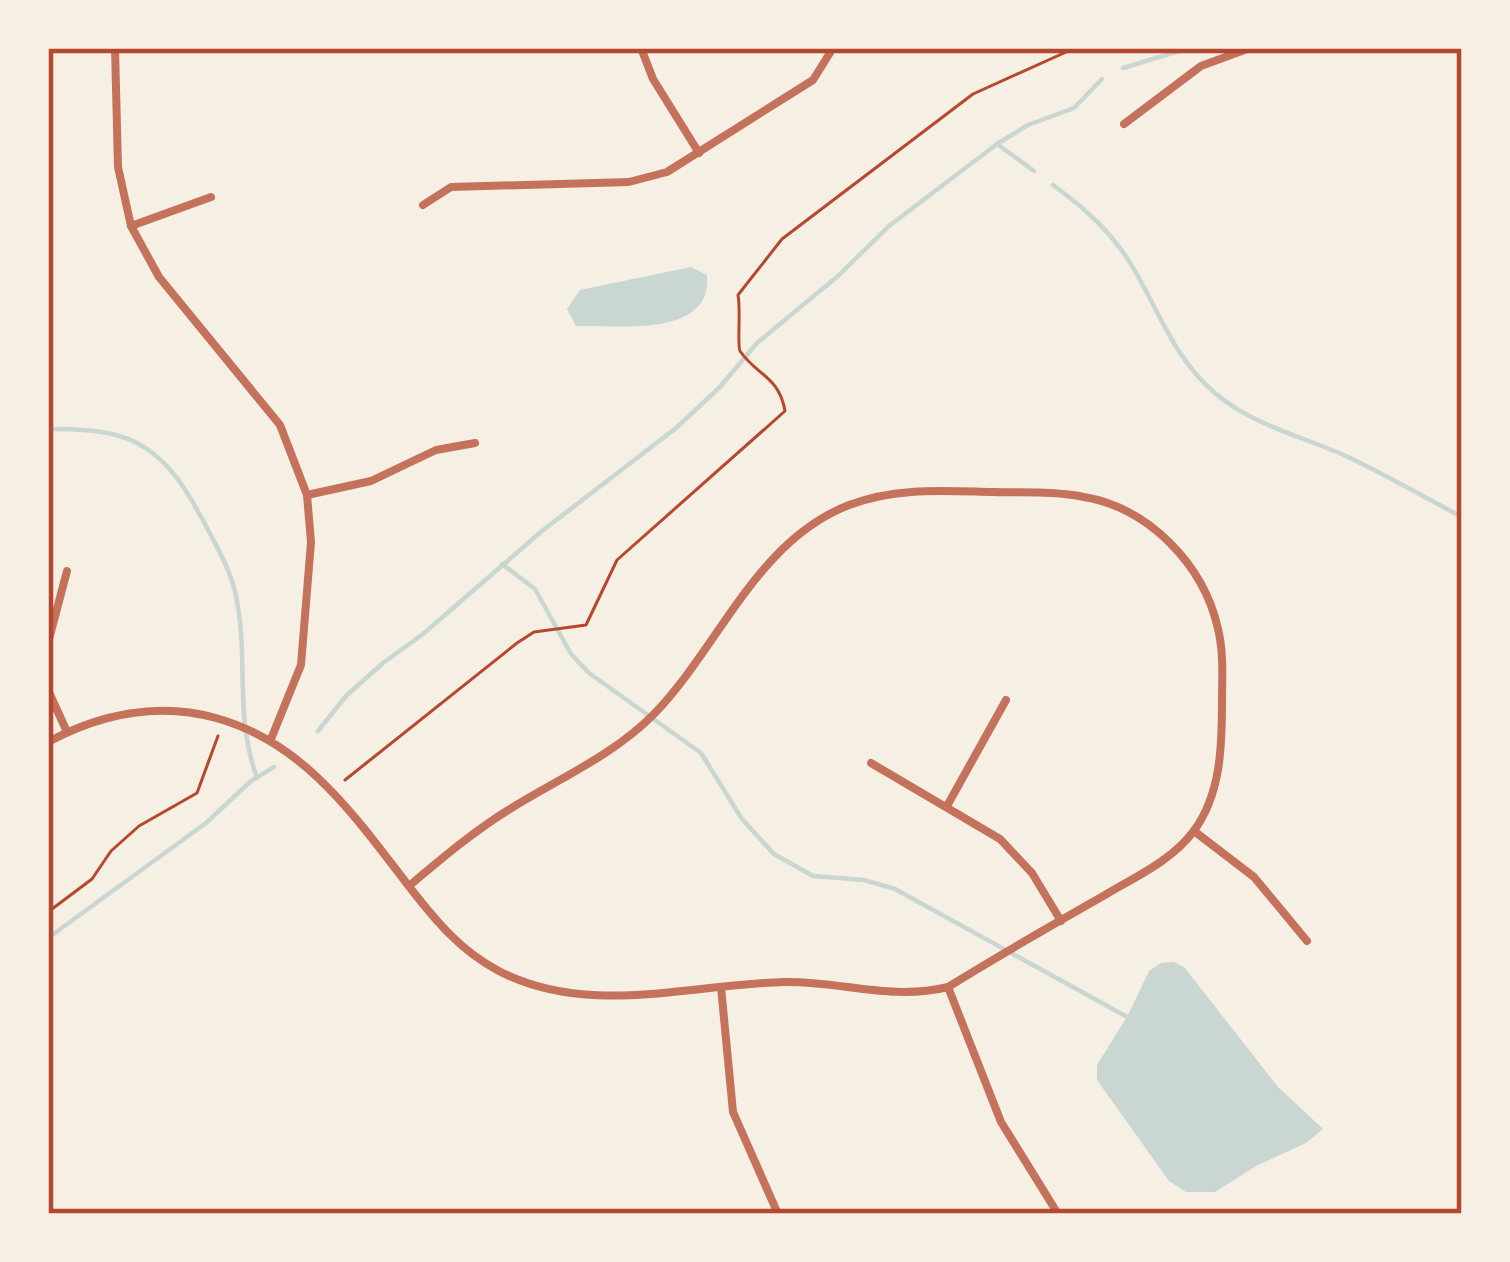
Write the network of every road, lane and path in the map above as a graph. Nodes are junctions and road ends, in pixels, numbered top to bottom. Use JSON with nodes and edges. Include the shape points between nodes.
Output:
{"nodes":[{"id":1,"x":115,"y":48,"type":"edge"},
{"id":2,"x":641,"y":48,"type":"edge"},
{"id":3,"x":833,"y":48,"type":"edge"},
{"id":4,"x":1075,"y":48,"type":"edge"},
{"id":5,"x":1250,"y":48,"type":"edge"},
{"id":6,"x":1124,"y":124,"type":"dead end"},
{"id":7,"x":699,"y":153,"type":"junction"},
{"id":8,"x":211,"y":197,"type":"dead end"},
{"id":9,"x":423,"y":205,"type":"dead end"},
{"id":10,"x":131,"y":226,"type":"junction"},
{"id":11,"x":475,"y":443,"type":"dead end"},
{"id":12,"x":307,"y":495,"type":"junction"},
{"id":13,"x":67,"y":571,"type":"dead end"},
{"id":14,"x":48,"y":643,"type":"edge"},
{"id":15,"x":48,"y":690,"type":"edge"},
{"id":16,"x":1006,"y":700,"type":"dead end"},
{"id":17,"x":67,"y":732,"type":"junction"},
{"id":18,"x":218,"y":736,"type":"dead end"},
{"id":19,"x":271,"y":739,"type":"junction"},
{"id":20,"x":48,"y":742,"type":"edge"},
{"id":21,"x":871,"y":763,"type":"dead end"},
{"id":22,"x":345,"y":780,"type":"dead end"},
{"id":23,"x":946,"y":806,"type":"junction"},
{"id":24,"x":1194,"y":832,"type":"junction"},
{"id":25,"x":409,"y":886,"type":"junction"},
{"id":26,"x":48,"y":912,"type":"edge"},
{"id":27,"x":1061,"y":920,"type":"junction"},
{"id":28,"x":1307,"y":941,"type":"dead end"},
{"id":29,"x":721,"y":987,"type":"junction"},
{"id":30,"x":948,"y":987,"type":"junction"},
{"id":31,"x":778,"y":1214,"type":"edge"},
{"id":32,"x":1058,"y":1214,"type":"edge"}],
"edges":[{"from":1,"to":10,"type":"street","via":[[118,167]]},
{"from":2,"to":7,"type":"street"},
{"from":3,"to":7,"type":"street","via":[[813,80]]},
{"from":4,"to":22,"type":"path","via":[[973,94],[782,239],[738,295],[736,338],[738,350],[782,394],[785,411],[616,560],[586,625],[534,632]]},
{"from":5,"to":6,"type":"street","via":[[1201,66]]},
{"from":7,"to":9,"type":"street","via":[[650,178],[451,187]]},
{"from":8,"to":10,"type":"street"},
{"from":10,"to":12,"type":"street","via":[[159,277],[280,425]]},
{"from":11,"to":12,"type":"street"},
{"from":12,"to":19,"type":"street","via":[[301,664]]},
{"from":13,"to":14,"type":"street"},
{"from":15,"to":17,"type":"street"},
{"from":16,"to":23,"type":"street"},
{"from":17,"to":19,"type":"street","via":[[163,711]]},
{"from":17,"to":20,"type":"street"},
{"from":18,"to":26,"type":"path","via":[[202,786],[122,841],[92,879]]},
{"from":19,"to":25,"type":"street","via":[[330,788]]},
{"from":21,"to":23,"type":"street"},
{"from":23,"to":27,"type":"street","via":[[1017,855]]},
{"from":24,"to":25,"type":"street","via":[[1216,782],[1222,650],[1207,596],[1167,539],[1087,497],[904,491],[833,512],[785,544],[642,725],[506,811]]},
{"from":24,"to":27,"type":"street"},
{"from":24,"to":28,"type":"street","via":[[1254,877]]},
{"from":25,"to":29,"type":"street","via":[[464,948],[549,991],[602,996]]},
{"from":27,"to":30,"type":"street"},
{"from":29,"to":30,"type":"street","via":[[805,982],[898,994]]},
{"from":29,"to":31,"type":"street","via":[[733,1112]]},
{"from":30,"to":32,"type":"street","via":[[1001,1122]]}]}
